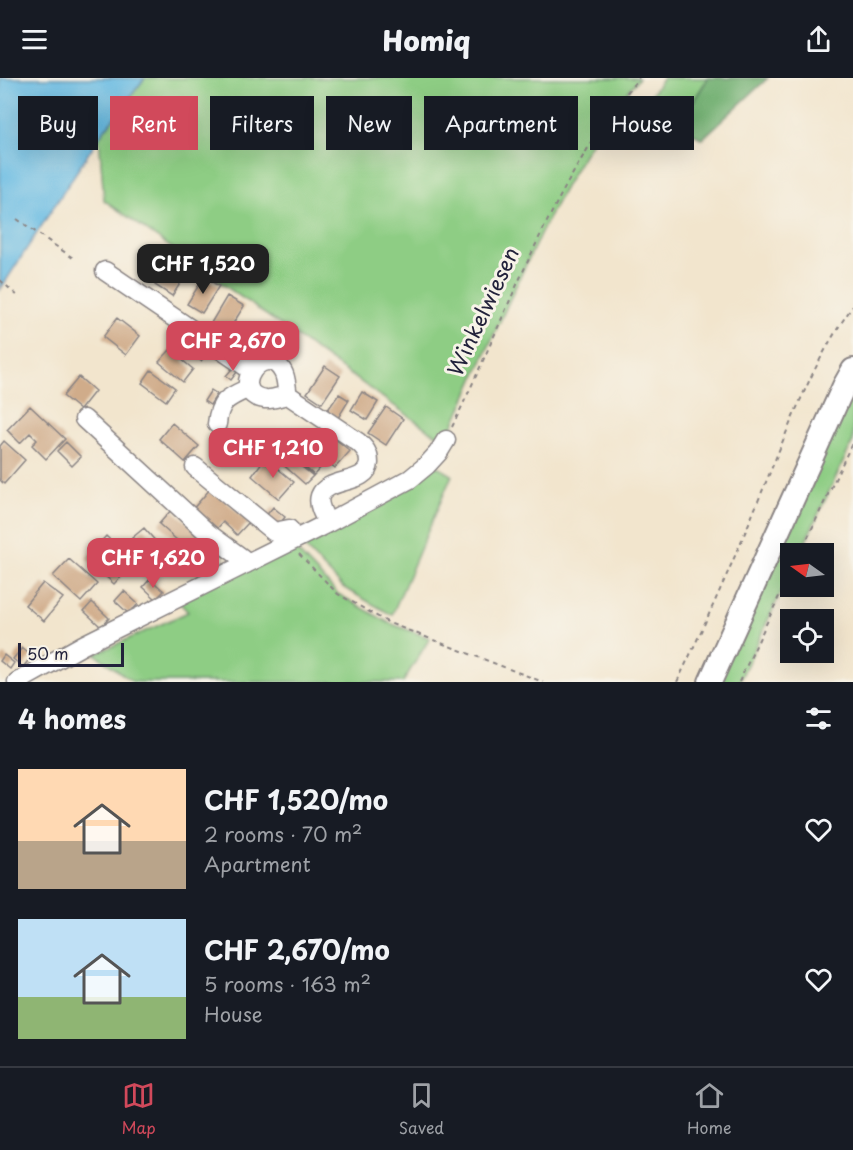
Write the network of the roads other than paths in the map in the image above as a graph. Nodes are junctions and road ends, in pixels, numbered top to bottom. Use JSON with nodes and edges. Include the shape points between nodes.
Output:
{"nodes":[{"id":1,"x":105,"y":271,"type":"dead end"},
{"id":2,"x":853,"y":370,"type":"edge"},
{"id":3,"x":250,"y":379,"type":"junction"},
{"id":4,"x":288,"y":395,"type":"junction"},
{"id":5,"x":84,"y":419,"type":"dead end"},
{"id":6,"x":217,"y":424,"type":"dead end"},
{"id":7,"x":446,"y":440,"type":"road end"},
{"id":8,"x":195,"y":467,"type":"dead end"},
{"id":9,"x":328,"y":523,"type":"junction"},
{"id":10,"x":289,"y":536,"type":"junction"},
{"id":11,"x":246,"y":564,"type":"junction"},
{"id":12,"x":17,"y":682,"type":"edge"},
{"id":13,"x":710,"y":682,"type":"edge"}],
"edges":[{"from":1,"to":3,"type":"street"},
{"from":2,"to":13,"type":"main road"},
{"from":3,"to":4,"type":"street","via":[[257,397]]},
{"from":3,"to":4,"type":"street","via":[[262,363],[278,365]]},
{"from":3,"to":6,"type":"street","via":[[226,399],[218,410]]},
{"from":4,"to":9,"type":"street","via":[[365,448],[369,466],[363,474],[323,493],[319,503]]},
{"from":5,"to":11,"type":"street"},
{"from":7,"to":9,"type":"street","via":[[427,465],[410,478]]},
{"from":8,"to":10,"type":"street","via":[[274,532]]},
{"from":9,"to":10,"type":"street"},
{"from":10,"to":11,"type":"street"},
{"from":11,"to":12,"type":"street"}]}
